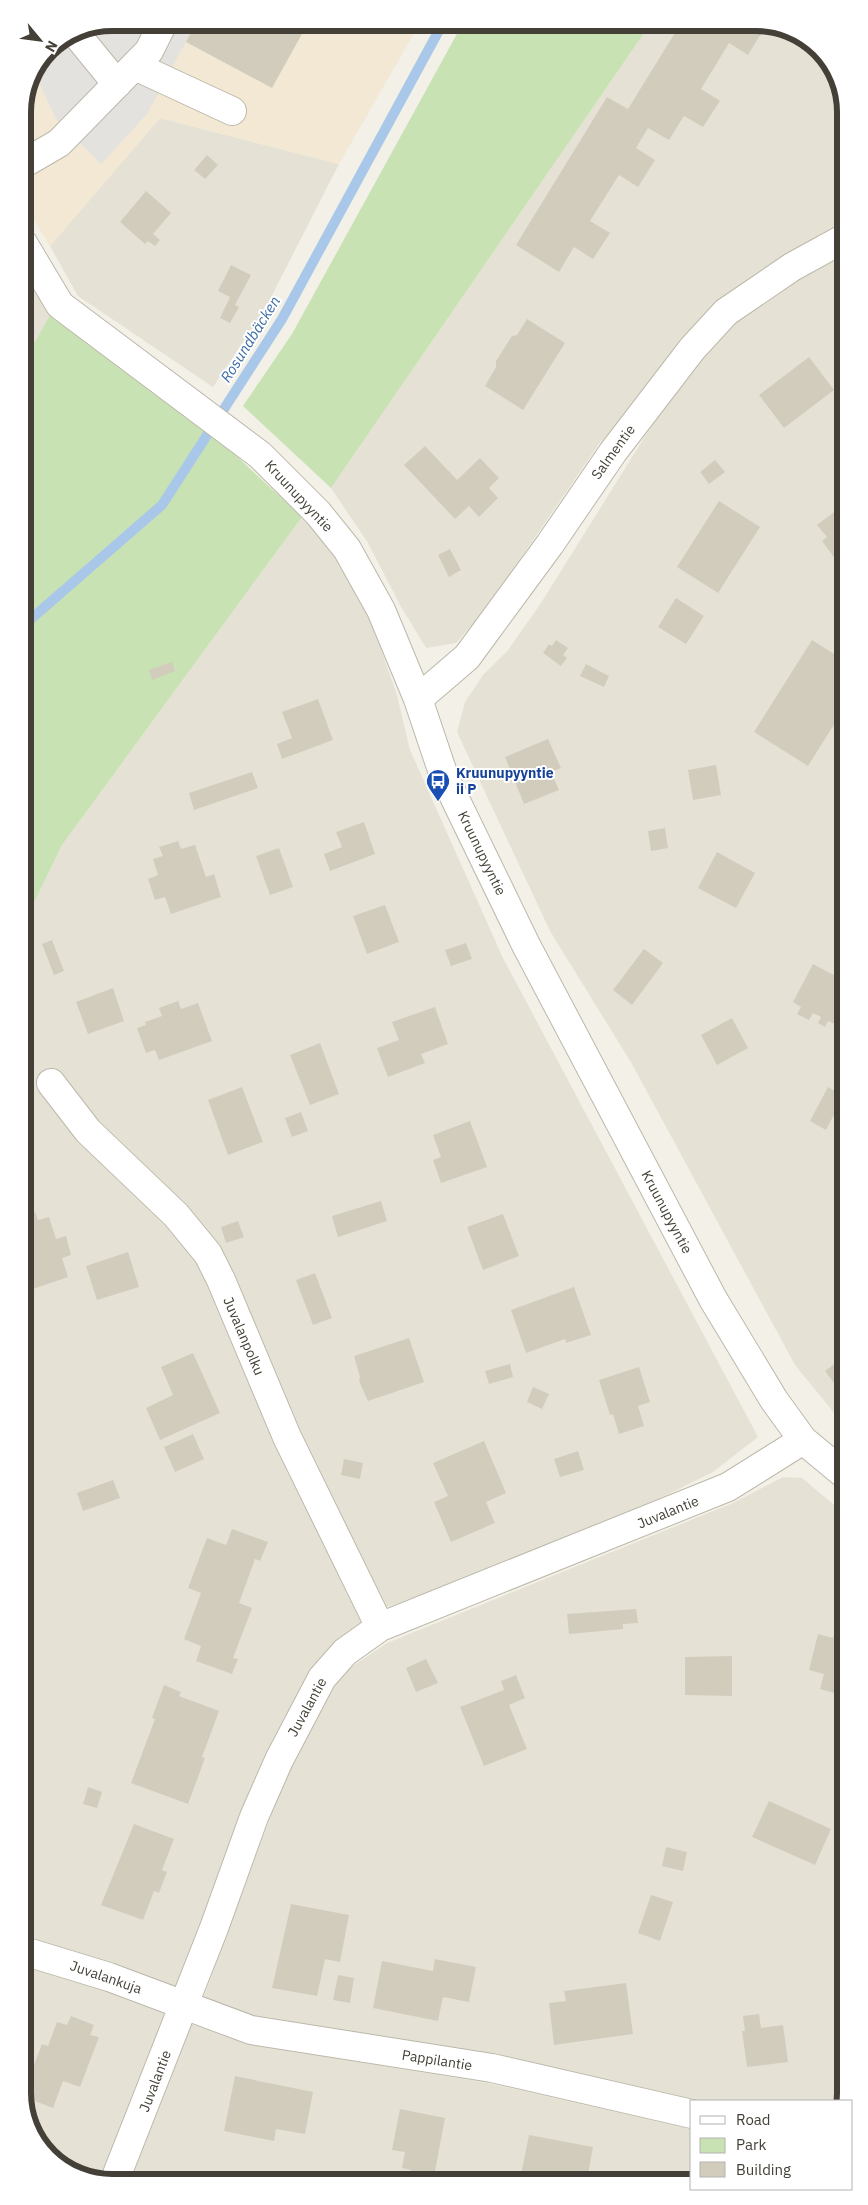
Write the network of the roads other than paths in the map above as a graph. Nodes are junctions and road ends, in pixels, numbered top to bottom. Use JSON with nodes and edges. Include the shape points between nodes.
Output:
{"nodes":[{"id":1,"x":159,"y":31,"type":"edge"},
{"id":2,"x":80,"y":37,"type":"edge"},
{"id":3,"x":126,"y":75,"type":"junction"},
{"id":4,"x":232,"y":111,"type":"dead end"},
{"id":5,"x":31,"y":159,"type":"edge"},
{"id":6,"x":837,"y":242,"type":"edge"},
{"id":7,"x":31,"y":256,"type":"edge"},
{"id":8,"x":418,"y":699,"type":"junction"},
{"id":9,"x":51,"y":1084,"type":"dead end"},
{"id":10,"x":803,"y":1440,"type":"junction"},
{"id":11,"x":837,"y":1468,"type":"edge"},
{"id":12,"x":380,"y":1627,"type":"junction"},
{"id":13,"x":31,"y":1953,"type":"edge"},
{"id":14,"x":184,"y":2006,"type":"junction"},
{"id":15,"x":690,"y":2114,"type":"edge"},
{"id":16,"x":117,"y":2174,"type":"edge"}],
"edges":[{"from":1,"to":3,"type":"street","via":[[149,51]]},
{"from":2,"to":3,"type":"street"},
{"from":3,"to":4,"type":"street"},
{"from":3,"to":5,"type":"street","via":[[59,143]]},
{"from":6,"to":8,"type":"street","name":"Salmentie","via":[[792,267],[726,312],[692,349],[613,452],[467,657]]},
{"from":7,"to":8,"type":"street","name":"Kruunupyyntie","via":[[60,305],[241,438],[318,513],[347,549],[381,610]]},
{"from":8,"to":10,"type":"street","name":"Kruunupyyntie","via":[[444,776],[526,945],[713,1299],[774,1400]]},
{"from":9,"to":12,"type":"street","name":"Juvalanpolku","via":[[88,1131],[176,1215],[208,1254],[287,1437]]},
{"from":10,"to":11,"type":"street","name":"Kruunupyyntie"},
{"from":10,"to":12,"type":"street","name":"Juvalantie","via":[[728,1487]]},
{"from":12,"to":14,"type":"street","name":"Juvalantie","via":[[345,1652],[322,1678],[302,1712],[254,1817]]},
{"from":13,"to":14,"type":"street","name":"Juvalankuja","via":[[109,1977]]},
{"from":14,"to":15,"type":"street","name":"Pappilantie","via":[[251,2030],[492,2068]]},
{"from":14,"to":16,"type":"street","name":"Juvalantie"}]}
